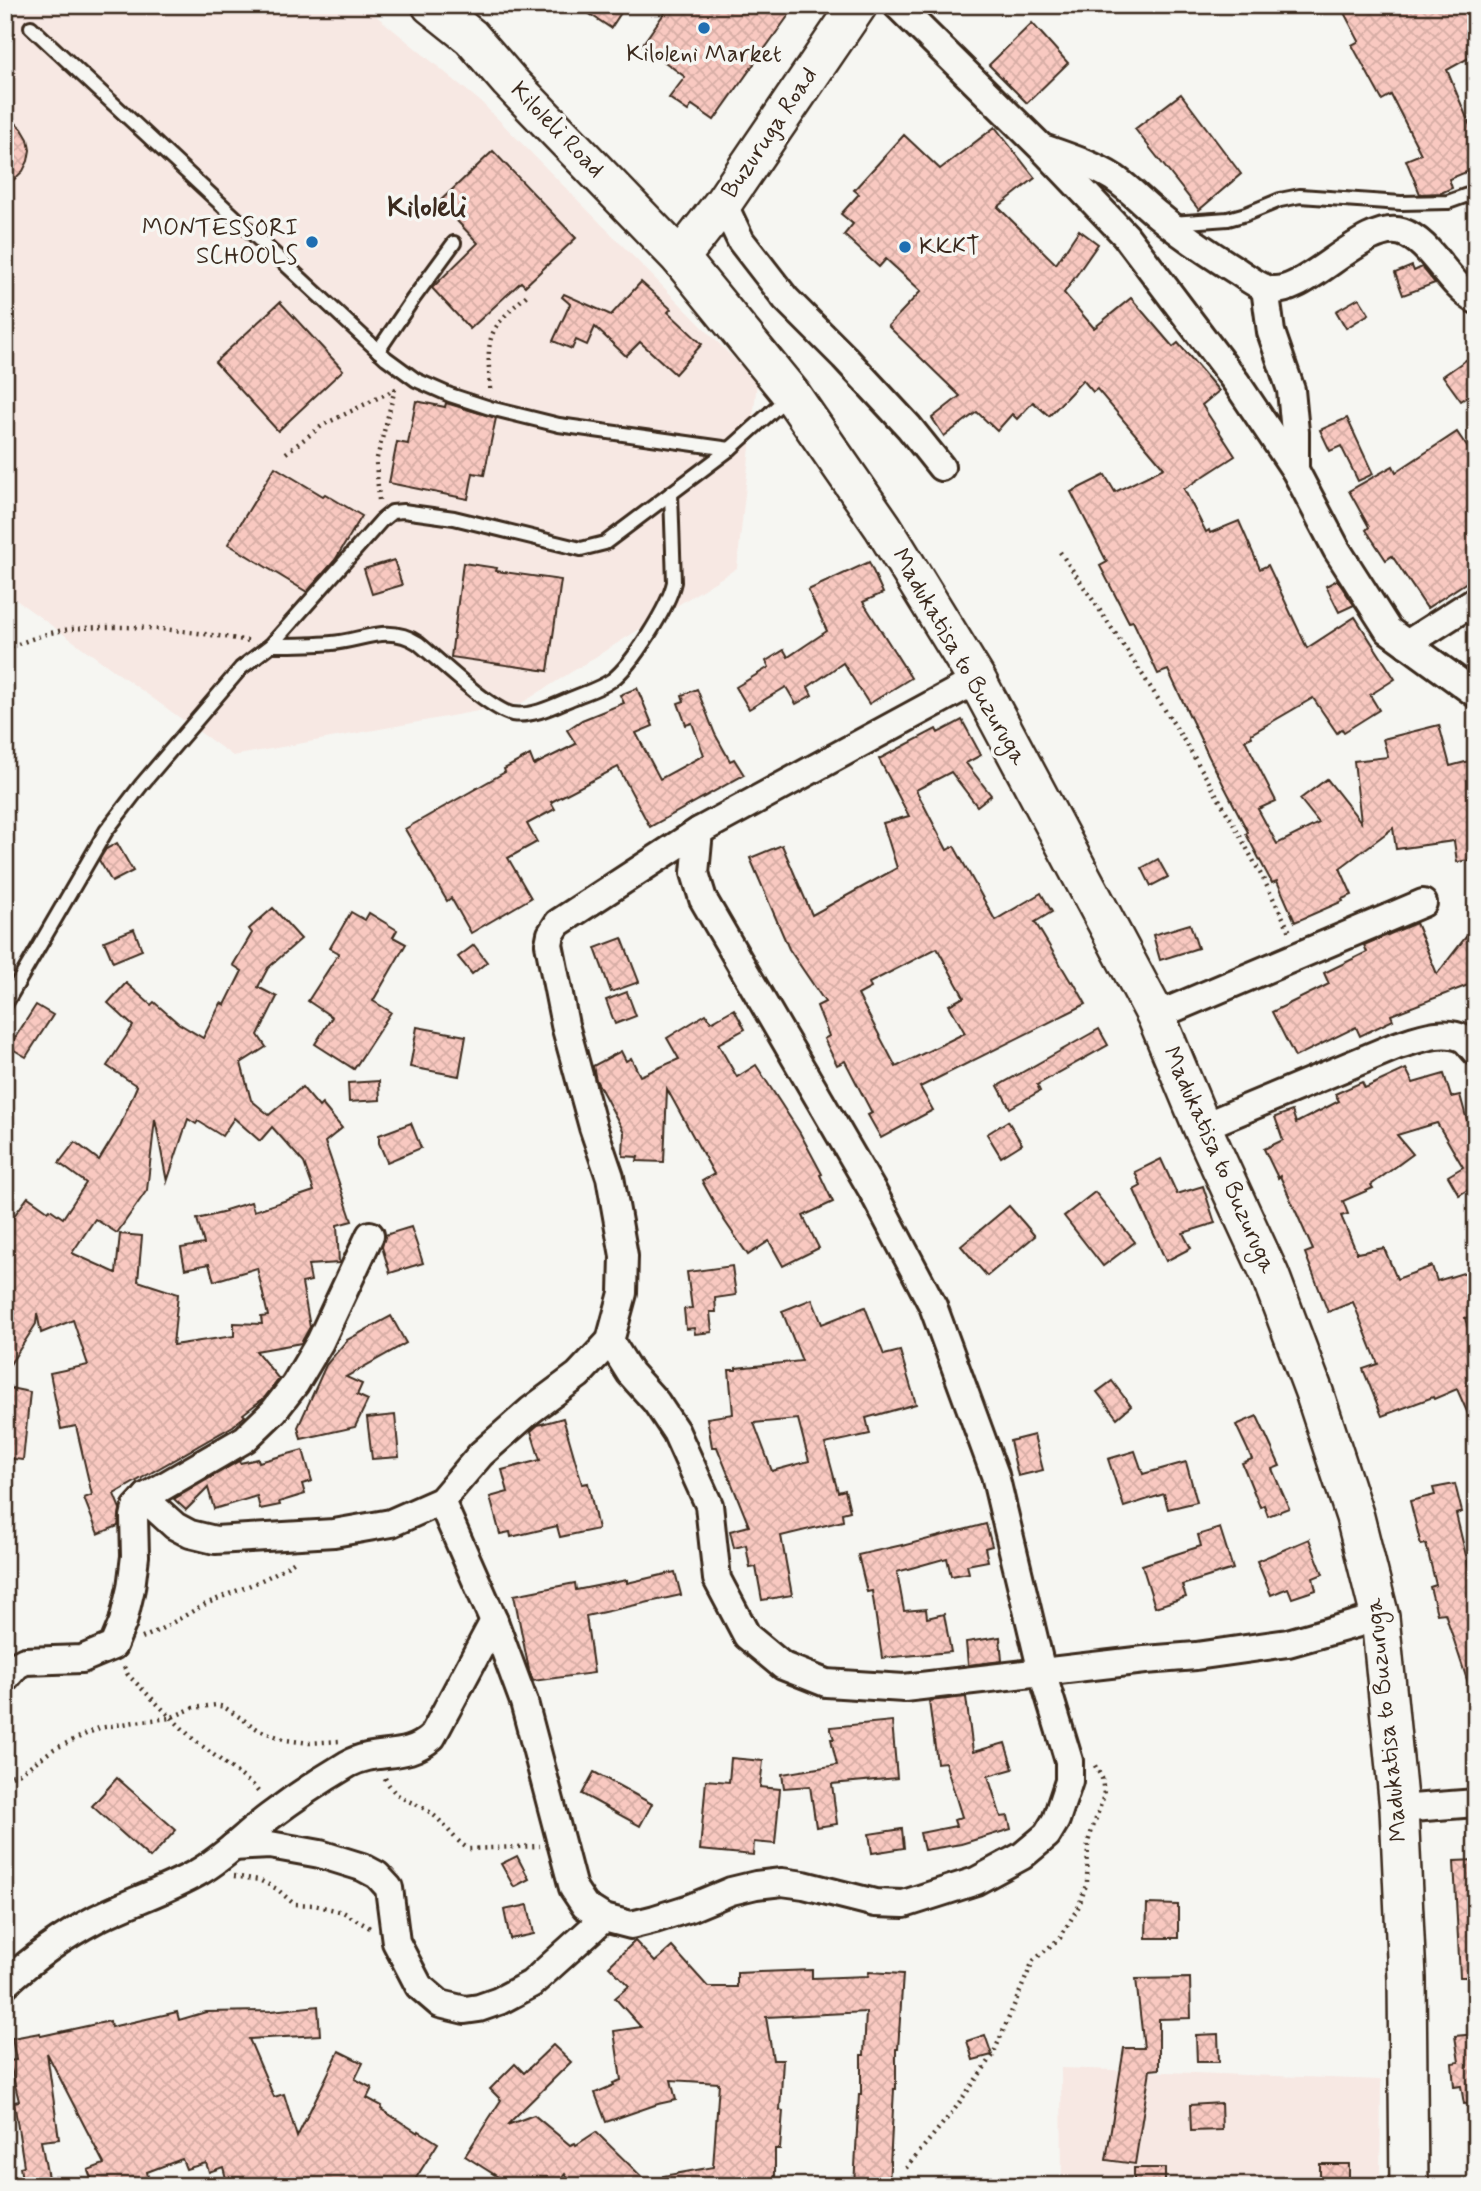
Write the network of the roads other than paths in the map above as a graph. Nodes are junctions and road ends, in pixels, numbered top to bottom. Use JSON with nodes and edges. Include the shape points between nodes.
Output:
{"nodes":[{"id":1,"x":431,"y":5,"type":"edge"},
{"id":2,"x":858,"y":5,"type":"edge"},
{"id":3,"x":897,"y":5,"type":"edge"},
{"id":4,"x":31,"y":27,"type":"dead end"},
{"id":5,"x":1041,"y":147,"type":"junction"},
{"id":6,"x":1476,"y":192,"type":"edge"},
{"id":7,"x":723,"y":203,"type":"junction"},
{"id":8,"x":1168,"y":223,"type":"junction"},
{"id":9,"x":454,"y":243,"type":"dead end"},
{"id":10,"x":680,"y":258,"type":"junction"},
{"id":11,"x":1265,"y":288,"type":"junction"},
{"id":12,"x":1476,"y":300,"type":"edge"},
{"id":13,"x":378,"y":351,"type":"junction"},
{"id":14,"x":791,"y":394,"type":"junction"},
{"id":15,"x":730,"y":449,"type":"junction"},
{"id":16,"x":941,"y":467,"type":"dead end"},
{"id":17,"x":1295,"y":470,"type":"junction"},
{"id":18,"x":671,"y":493,"type":"junction"},
{"id":19,"x":1476,"y":600,"type":"edge"},
{"id":20,"x":1407,"y":644,"type":"junction"},
{"id":21,"x":271,"y":645,"type":"junction"},
{"id":22,"x":976,"y":680,"type":"junction"},
{"id":23,"x":1476,"y":694,"type":"edge"},
{"id":24,"x":699,"y":831,"type":"junction"},
{"id":25,"x":1423,"y":903,"type":"dead end"},
{"id":26,"x":5,"y":1005,"type":"edge"},
{"id":27,"x":1156,"y":1016,"type":"junction"},
{"id":28,"x":1476,"y":1052,"type":"edge"},
{"id":29,"x":1202,"y":1128,"type":"junction"},
{"id":30,"x":370,"y":1235,"type":"dead end"},
{"id":31,"x":610,"y":1341,"type":"junction"},
{"id":32,"x":147,"y":1496,"type":"junction"},
{"id":33,"x":441,"y":1501,"type":"junction"},
{"id":34,"x":1380,"y":1617,"type":"junction"},
{"id":35,"x":494,"y":1621,"type":"junction"},
{"id":36,"x":1042,"y":1672,"type":"junction"},
{"id":37,"x":5,"y":1679,"type":"edge"},
{"id":38,"x":1476,"y":1803,"type":"edge"},
{"id":39,"x":1399,"y":1809,"type":"junction"},
{"id":40,"x":233,"y":1847,"type":"junction"},
{"id":41,"x":604,"y":1918,"type":"junction"},
{"id":42,"x":5,"y":1984,"type":"edge"},
{"id":43,"x":1409,"y":2186,"type":"edge"}],
"edges":[{"from":1,"to":10,"type":"main road","name":"Kiloleli Road","via":[[471,37]]},
{"from":2,"to":7,"type":"main road","name":"Buzuruga Road"},
{"from":3,"to":5,"type":"street"},
{"from":4,"to":13,"type":"lane"},
{"from":5,"to":8,"type":"street","via":[[1115,179]]},
{"from":5,"to":17,"type":"street","via":[[1126,236],[1236,382]]},
{"from":6,"to":8,"type":"lane","via":[[1448,202],[1300,196],[1228,219]]},
{"from":7,"to":10,"type":"main road","name":"Buzuruga Road"},
{"from":7,"to":16,"type":"street","via":[[741,242],[786,299],[909,427]]},
{"from":8,"to":11,"type":"street"},
{"from":9,"to":13,"type":"lane"},
{"from":10,"to":14,"type":"main road","name":"Madukatisa to Buzuruga"},
{"from":11,"to":12,"type":"street","via":[[1281,290],[1389,230],[1416,238],[1464,293]]},
{"from":11,"to":17,"type":"street","via":[[1271,332],[1291,390]]},
{"from":13,"to":15,"type":"lane","via":[[415,379],[491,408],[559,425]]},
{"from":14,"to":15,"type":"lane"},
{"from":14,"to":22,"type":"main road","name":"Madukatisa to Buzuruga","via":[[883,527]]},
{"from":15,"to":18,"type":"lane"},
{"from":17,"to":20,"type":"street","via":[[1337,550],[1388,630]]},
{"from":18,"to":21,"type":"lane","via":[[605,543],[588,548],[454,518],[392,512]]},
{"from":18,"to":21,"type":"lane","via":[[674,582],[647,636],[620,674],[596,690],[551,708],[518,714],[500,709],[405,636],[377,633],[334,643]]},
{"from":19,"to":20,"type":"street"},
{"from":20,"to":23,"type":"street"},
{"from":21,"to":26,"type":"lane","via":[[241,668],[106,831]]},
{"from":22,"to":24,"type":"street"},
{"from":22,"to":27,"type":"main road","name":"Madukatisa to Buzuruga"},
{"from":24,"to":31,"type":"street","via":[[558,923],[549,944],[565,1025],[610,1177],[624,1256],[623,1293]]},
{"from":24,"to":36,"type":"street","via":[[695,873],[703,899],[872,1190],[933,1306],[995,1475]]},
{"from":25,"to":27,"type":"street"},
{"from":27,"to":29,"type":"main road","name":"Madukatisa to Buzuruga"},
{"from":28,"to":29,"type":"street","via":[[1465,1040],[1446,1034],[1423,1038]]},
{"from":29,"to":34,"type":"main road","name":"Madukatisa to Buzuruga","via":[[1270,1275],[1309,1379],[1355,1517]]},
{"from":30,"to":32,"type":"street","via":[[320,1342],[274,1411],[245,1439]]},
{"from":31,"to":33,"type":"street","via":[[578,1375],[481,1454]]},
{"from":31,"to":36,"type":"street","via":[[676,1432],[709,1505],[717,1579],[747,1636],[783,1667],[826,1683],[904,1688]]},
{"from":32,"to":33,"type":"street","via":[[175,1526],[215,1540],[334,1533],[391,1523]]},
{"from":32,"to":37,"type":"street","via":[[136,1508],[131,1588],[113,1646],[82,1659],[25,1661]]},
{"from":33,"to":35,"type":"street"},
{"from":34,"to":36,"type":"street","via":[[1288,1643]]},
{"from":34,"to":39,"type":"main road","name":"Madukatisa to Buzuruga"},
{"from":35,"to":40,"type":"street","via":[[432,1737],[422,1746],[369,1756],[322,1780]]},
{"from":35,"to":41,"type":"street","via":[[524,1702],[573,1888],[585,1906]]},
{"from":36,"to":41,"type":"street","via":[[1069,1761],[1069,1781],[1047,1835],[1022,1856],[976,1881],[904,1904],[875,1903],[782,1882],[731,1891],[631,1925]]},
{"from":38,"to":39,"type":"street"},
{"from":39,"to":43,"type":"main road","name":"Madukatisa to Buzuruga"},
{"from":40,"to":41,"type":"street","via":[[270,1845],[320,1854],[377,1875],[389,1888],[396,1942],[419,1986],[440,2004],[465,2010],[499,2001],[531,1984]]},
{"from":40,"to":42,"type":"street","via":[[198,1872],[57,1941]]}]}
